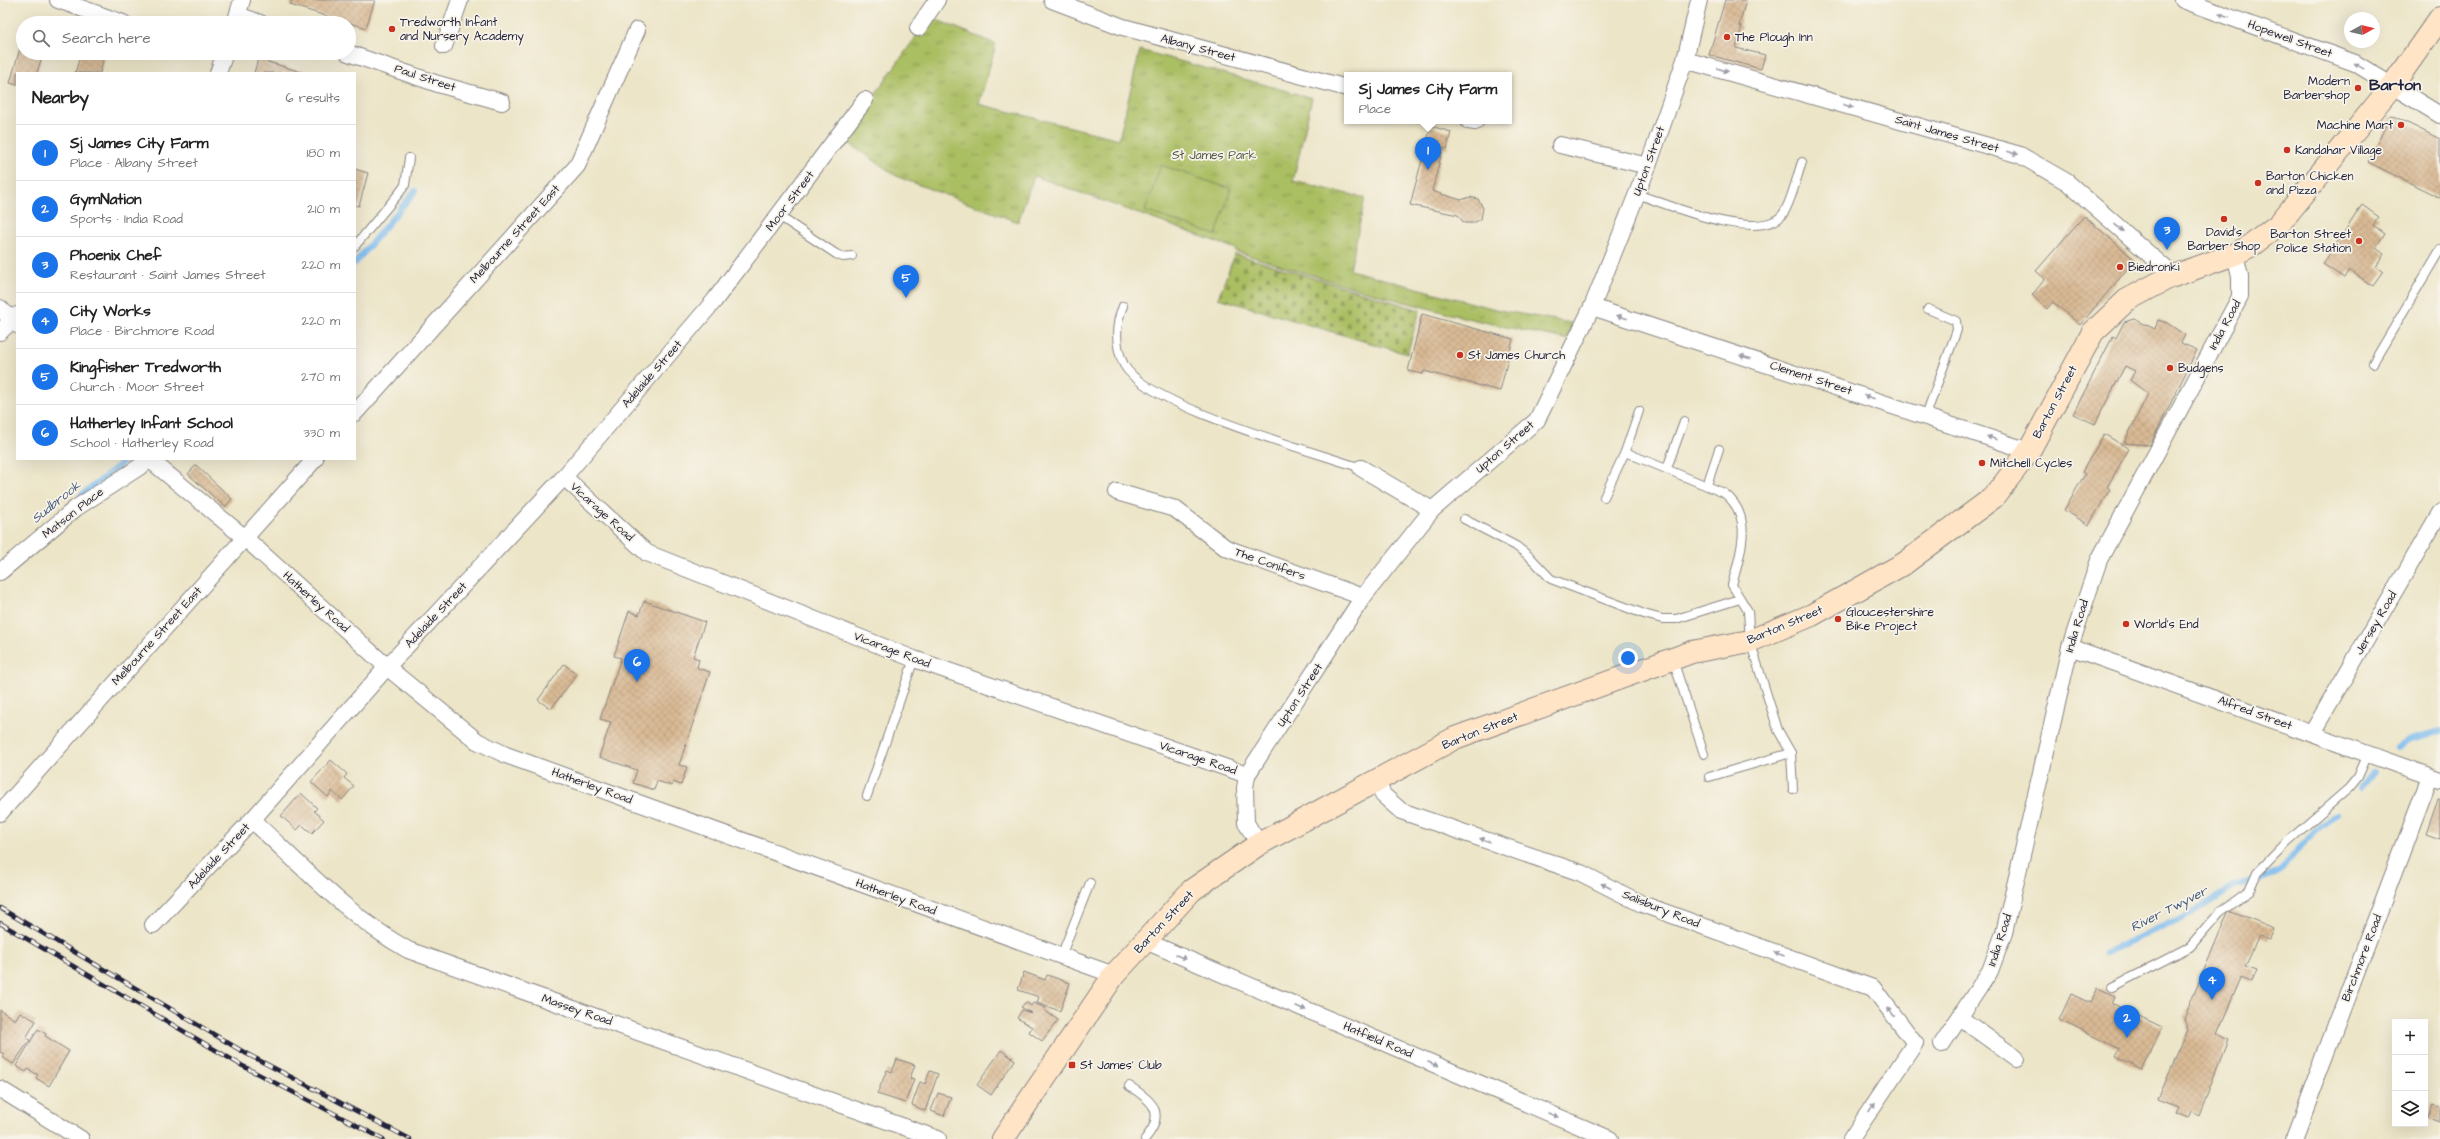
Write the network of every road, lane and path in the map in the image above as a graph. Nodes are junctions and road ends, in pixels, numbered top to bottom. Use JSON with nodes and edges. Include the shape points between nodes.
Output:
{"nodes":[{"id":1,"x":58,"y":0,"type":"edge"},
{"id":2,"x":242,"y":0,"type":"edge"},
{"id":3,"x":460,"y":0,"type":"edge"},
{"id":4,"x":937,"y":0,"type":"edge"},
{"id":5,"x":1052,"y":0,"type":"edge"},
{"id":6,"x":1699,"y":0,"type":"edge"},
{"id":7,"x":2183,"y":0,"type":"edge"},
{"id":8,"x":103,"y":16,"type":"edge"},
{"id":9,"x":237,"y":16,"type":"edge"},
{"id":10,"x":2440,"y":18,"type":"edge"},
{"id":11,"x":918,"y":28,"type":"dead end"},
{"id":12,"x":637,"y":30,"type":"dead end"},
{"id":13,"x":444,"y":46,"type":"dead end"},
{"id":14,"x":356,"y":56,"type":"edge"},
{"id":15,"x":219,"y":60,"type":"edge"},
{"id":16,"x":1685,"y":60,"type":"junction"},
{"id":17,"x":218,"y":72,"type":"edge"},
{"id":18,"x":2392,"y":86,"type":"junction"},
{"id":19,"x":1344,"y":87,"type":"edge"},
{"id":20,"x":865,"y":100,"type":"dead end"},
{"id":21,"x":502,"y":102,"type":"dead end"},
{"id":22,"x":2440,"y":115,"type":"edge"},
{"id":23,"x":1560,"y":145,"type":"dead end"},
{"id":24,"x":409,"y":158,"type":"dead end"},
{"id":25,"x":1802,"y":162,"type":"dead end"},
{"id":26,"x":1648,"y":166,"type":"junction"},
{"id":27,"x":1637,"y":194,"type":"junction"},
{"id":28,"x":780,"y":216,"type":"junction"},
{"id":29,"x":356,"y":245,"type":"edge"},
{"id":30,"x":2440,"y":250,"type":"edge"},
{"id":31,"x":2235,"y":254,"type":"junction"},
{"id":32,"x":852,"y":256,"type":"dead end"},
{"id":33,"x":2174,"y":276,"type":"junction"},
{"id":34,"x":714,"y":301,"type":"joint"},
{"id":35,"x":1123,"y":306,"type":"dead end"},
{"id":36,"x":1592,"y":307,"type":"junction"},
{"id":37,"x":0,"y":308,"type":"edge"},
{"id":38,"x":1928,"y":309,"type":"dead end"},
{"id":39,"x":15,"y":320,"type":"edge"},
{"id":40,"x":0,"y":332,"type":"edge"},
{"id":41,"x":2373,"y":363,"type":"dead end"},
{"id":42,"x":1640,"y":411,"type":"dead end"},
{"id":43,"x":356,"y":412,"type":"edge"},
{"id":44,"x":1926,"y":416,"type":"junction"},
{"id":45,"x":1684,"y":421,"type":"dead end"},
{"id":46,"x":1719,"y":449,"type":"dead end"},
{"id":47,"x":2029,"y":451,"type":"junction"},
{"id":48,"x":1625,"y":452,"type":"junction"},
{"id":49,"x":148,"y":460,"type":"edge"},
{"id":50,"x":151,"y":460,"type":"edge"},
{"id":51,"x":314,"y":460,"type":"edge"},
{"id":52,"x":1361,"y":468,"type":"joint"},
{"id":53,"x":1667,"y":468,"type":"junction"},
{"id":54,"x":564,"y":477,"type":"junction"},
{"id":55,"x":1707,"y":486,"type":"junction"},
{"id":56,"x":1117,"y":492,"type":"dead end"},
{"id":57,"x":1604,"y":497,"type":"dead end"},
{"id":58,"x":1432,"y":510,"type":"junction"},
{"id":59,"x":2440,"y":513,"type":"edge"},
{"id":60,"x":1464,"y":519,"type":"dead end"},
{"id":61,"x":245,"y":538,"type":"junction"},
{"id":62,"x":0,"y":572,"type":"edge"},
{"id":63,"x":1363,"y":597,"type":"junction"},
{"id":64,"x":1740,"y":599,"type":"junction"},
{"id":65,"x":1750,"y":641,"type":"junction"},
{"id":66,"x":2070,"y":647,"type":"junction"},
{"id":67,"x":914,"y":659,"type":"junction"},
{"id":68,"x":1672,"y":659,"type":"junction"},
{"id":69,"x":387,"y":667,"type":"junction"},
{"id":70,"x":2312,"y":733,"type":"junction"},
{"id":71,"x":1791,"y":753,"type":"junction"},
{"id":72,"x":1704,"y":754,"type":"dead end"},
{"id":73,"x":2368,"y":754,"type":"junction"},
{"id":74,"x":1247,"y":775,"type":"junction"},
{"id":75,"x":1709,"y":777,"type":"dead end"},
{"id":76,"x":2435,"y":778,"type":"edge"},
{"id":77,"x":1376,"y":780,"type":"junction"},
{"id":78,"x":1793,"y":789,"type":"dead end"},
{"id":79,"x":867,"y":796,"type":"dead end"},
{"id":80,"x":0,"y":813,"type":"edge"},
{"id":81,"x":252,"y":820,"type":"junction"},
{"id":82,"x":1260,"y":844,"type":"junction"},
{"id":83,"x":1090,"y":883,"type":"dead end"},
{"id":84,"x":153,"y":925,"type":"dead end"},
{"id":85,"x":1145,"y":941,"type":"junction"},
{"id":86,"x":1061,"y":956,"type":"junction"},
{"id":87,"x":1114,"y":976,"type":"junction"},
{"id":88,"x":2112,"y":987,"type":"dead end"},
{"id":89,"x":1960,"y":1018,"type":"junction"},
{"id":90,"x":1942,"y":1044,"type":"dead end"},
{"id":91,"x":2016,"y":1058,"type":"dead end"},
{"id":92,"x":1129,"y":1086,"type":"dead end"},
{"id":93,"x":0,"y":1088,"type":"edge"},
{"id":94,"x":81,"y":1139,"type":"edge"},
{"id":95,"x":938,"y":1139,"type":"edge"},
{"id":96,"x":1003,"y":1139,"type":"edge"},
{"id":97,"x":1145,"y":1139,"type":"edge"},
{"id":98,"x":1610,"y":1139,"type":"edge"},
{"id":99,"x":1851,"y":1139,"type":"edge"},
{"id":100,"x":2293,"y":1139,"type":"edge"}],
"edges":[{"from":1,"to":8,"type":"street"},
{"from":2,"to":9,"type":"street"},
{"from":3,"to":13,"type":"street"},
{"from":4,"to":11,"type":"street"},
{"from":5,"to":19,"type":"street","name":"Albany Street","via":[[1123,27]]},
{"from":6,"to":16,"type":"street","name":"Upton Street"},
{"from":18,"to":7,"type":"street","name":"Hopewell Street","one_way":true,"via":[[2355,63]]},
{"from":10,"to":18,"type":"main road","name":"Barton Street"},
{"from":12,"to":43,"type":"street","name":"Melbourne Street East","via":[[577,166]]},
{"from":14,"to":21,"type":"street","name":"Paul Street","via":[[438,84]]},
{"from":15,"to":17,"type":"street"},
{"from":16,"to":26,"type":"street","name":"Upton Street"},
{"from":16,"to":33,"type":"street","name":"Saint James Street","one_way":true,"via":[[2020,154],[2067,182]]},
{"from":18,"to":22,"type":"street","name":"Hopewell Street"},
{"from":18,"to":31,"type":"main road","name":"Barton Street","via":[[2279,224],[2252,245]]},
{"from":20,"to":28,"type":"street","name":"Moor Street"},
{"from":23,"to":26,"type":"street"},
{"from":24,"to":29,"type":"lane","via":[[400,192]]},
{"from":25,"to":27,"type":"lane","via":[[1783,214],[1775,221],[1764,224],[1747,225],[1716,220]]},
{"from":26,"to":27,"type":"street","name":"Upton Street"},
{"from":27,"to":36,"type":"street","name":"Upton Street"},
{"from":28,"to":32,"type":"lane","via":[[836,254],[843,257]]},
{"from":28,"to":34,"type":"street","name":"Moor Street"},
{"from":30,"to":41,"type":"lane"},
{"from":31,"to":33,"type":"main road","name":"Barton Street"},
{"from":31,"to":66,"type":"street","name":"India Road","via":[[2240,276],[2240,297],[2098,560]]},
{"from":33,"to":47,"type":"main road","name":"Barton Street","via":[[2127,300],[2093,332]]},
{"from":34,"to":54,"type":"street","name":"Adelaide Street"},
{"from":35,"to":52,"type":"lane","via":[[1118,319],[1117,336],[1124,365],[1137,378],[1199,414]]},
{"from":44,"to":36,"type":"street","name":"Clement Street","one_way":true},
{"from":36,"to":58,"type":"street","name":"Upton Street","via":[[1537,420]]},
{"from":37,"to":39,"type":"street"},
{"from":38,"to":44,"type":"lane","via":[[1956,321],[1957,330]]},
{"from":39,"to":40,"type":"street"},
{"from":42,"to":48,"type":"lane"},
{"from":47,"to":44,"type":"street","name":"Clement Street","one_way":true},
{"from":45,"to":53,"type":"lane"},
{"from":46,"to":55,"type":"lane"},
{"from":47,"to":65,"type":"main road","name":"Barton Street","via":[[1994,497],[1905,563],[1812,615]]},
{"from":48,"to":53,"type":"lane"},
{"from":48,"to":57,"type":"lane"},
{"from":49,"to":62,"type":"street","name":"Matson Place","via":[[76,508]]},
{"from":50,"to":61,"type":"street","name":"Hatherley Road"},
{"from":51,"to":61,"type":"street","name":"Melbourne Street East"},
{"from":52,"to":58,"type":"street"},
{"from":53,"to":55,"type":"lane"},
{"from":54,"to":67,"type":"street","name":"Vicarage Road","via":[[647,553]]},
{"from":54,"to":69,"type":"street","name":"Adelaide Street"},
{"from":55,"to":64,"type":"lane","via":[[1730,498],[1739,510],[1743,540],[1732,585]]},
{"from":56,"to":63,"type":"street","name":"The Conifers","via":[[1175,509],[1226,548]]},
{"from":58,"to":63,"type":"street","name":"Upton Street"},
{"from":59,"to":70,"type":"street","name":"Jersey Road"},
{"from":60,"to":64,"type":"lane","via":[[1516,546],[1551,579],[1644,614],[1662,619],[1676,619]]},
{"from":61,"to":69,"type":"street","name":"Hatherley Road"},
{"from":61,"to":80,"type":"street","name":"Melbourne Street East"},
{"from":63,"to":74,"type":"street","name":"Upton Street"},
{"from":64,"to":65,"type":"lane","via":[[1748,611]]},
{"from":65,"to":68,"type":"main road","name":"Barton Street","via":[[1692,652]]},
{"from":65,"to":71,"type":"lane","via":[[1778,730]]},
{"from":66,"to":70,"type":"street","name":"Alfred Street"},
{"from":66,"to":89,"type":"street","name":"India Road","via":[[2004,933],[1990,971]]},
{"from":67,"to":74,"type":"street","name":"Vicarage Road"},
{"from":67,"to":79,"type":"lane"},
{"from":68,"to":72,"type":"lane"},
{"from":68,"to":77,"type":"main road","name":"Barton Street","via":[[1455,738]]},
{"from":69,"to":81,"type":"street","name":"Adelaide Street"},
{"from":69,"to":86,"type":"street","name":"Hatherley Road","via":[[477,741],[506,755]]},
{"from":70,"to":73,"type":"street","name":"Alfred Street"},
{"from":71,"to":75,"type":"lane"},
{"from":71,"to":78,"type":"lane"},
{"from":73,"to":76,"type":"street","name":"Alfred Street"},
{"from":73,"to":88,"type":"lane","via":[[2361,773],[2349,788],[2304,826],[2257,873],[2250,892],[2220,912],[2190,947]]},
{"from":74,"to":82,"type":"street","name":"Upton Street","via":[[1246,823]]},
{"from":76,"to":100,"type":"street","name":"Birchmore Road"},
{"from":77,"to":82,"type":"main road","name":"Barton Street"},
{"from":99,"to":77,"type":"street","name":"Salisbury Road","one_way":true,"via":[[1915,1043],[1873,988],[1642,904],[1581,873],[1401,811],[1383,795]]},
{"from":81,"to":84,"type":"street","name":"Adelaide Street"},
{"from":81,"to":95,"type":"street","name":"Massey Road","via":[[359,918],[382,936],[408,950]]},
{"from":82,"to":85,"type":"main road","name":"Barton Street","via":[[1192,890]]},
{"from":83,"to":86,"type":"lane"},
{"from":85,"to":87,"type":"main road","name":"Barton Street"},
{"from":85,"to":98,"type":"street","name":"Hatfield Road","one_way":true},
{"from":86,"to":87,"type":"street","name":"Hatherley Road"},
{"from":87,"to":96,"type":"main road","name":"Barton Street"},
{"from":89,"to":90,"type":"street","name":"India Road"},
{"from":89,"to":91,"type":"street"},
{"from":92,"to":97,"type":"lane","via":[[1150,1099],[1154,1106],[1154,1123]]},
{"from":93,"to":94,"type":"street"}]}
